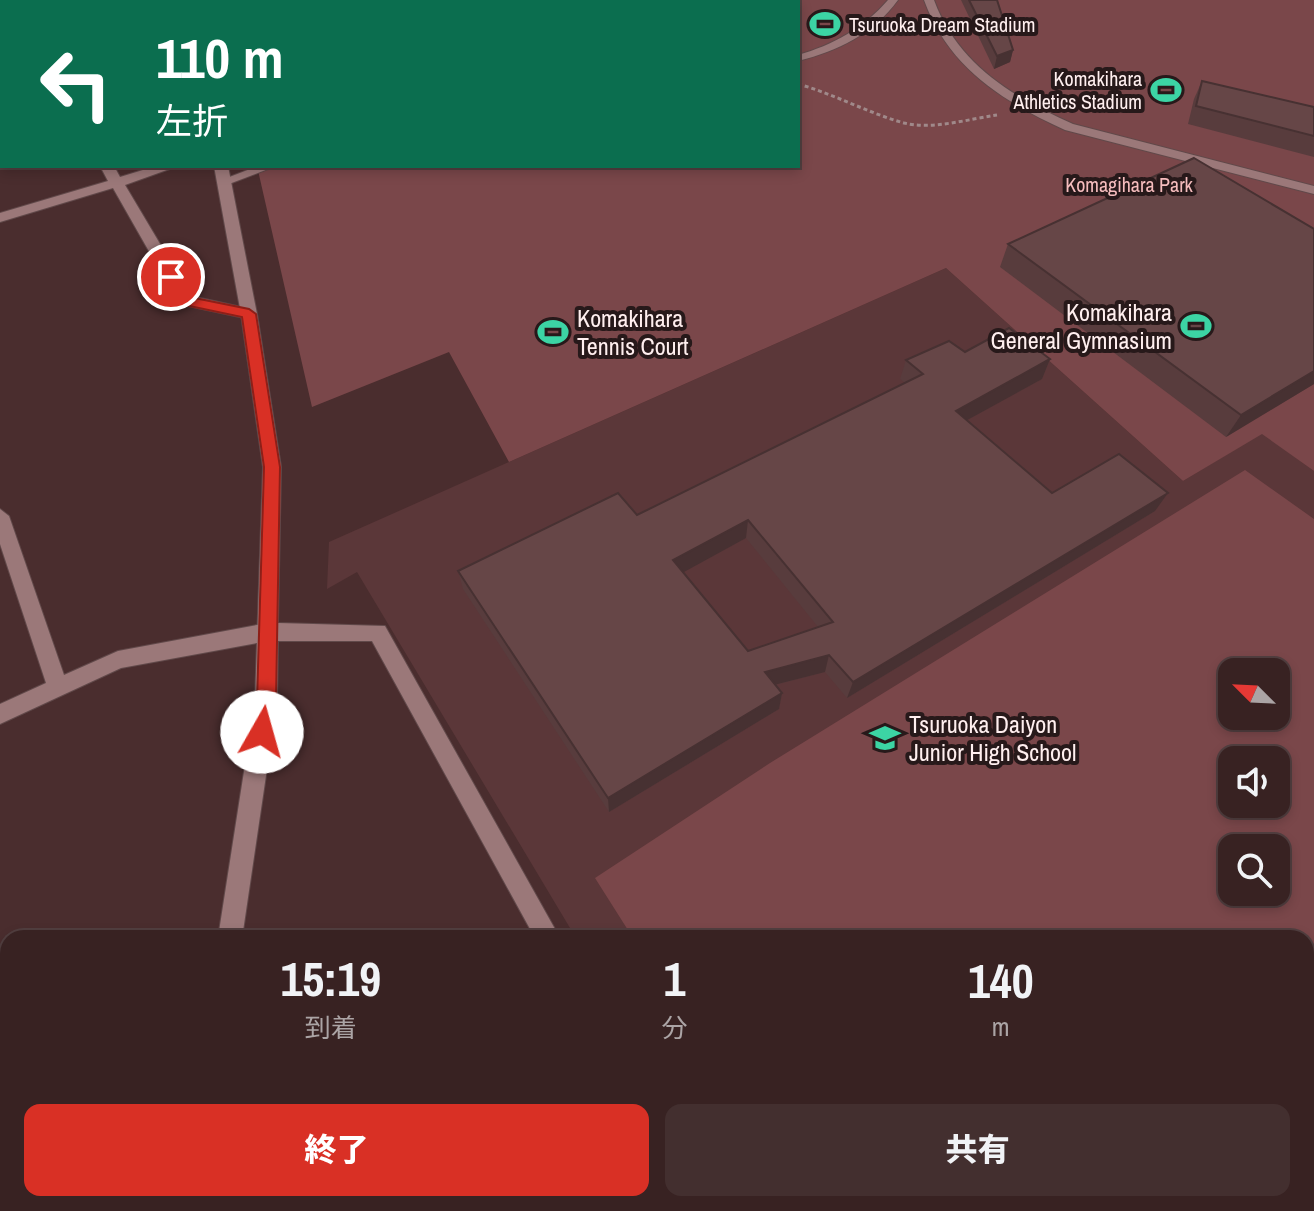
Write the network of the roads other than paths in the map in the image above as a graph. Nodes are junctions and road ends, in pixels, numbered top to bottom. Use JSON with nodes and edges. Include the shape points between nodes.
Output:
{"nodes":[{"id":1,"x":893,"y":0,"type":"edge"},
{"id":2,"x":929,"y":0,"type":"edge"},
{"id":3,"x":800,"y":57,"type":"edge"},
{"id":4,"x":108,"y":168,"type":"edge"},
{"id":5,"x":164,"y":168,"type":"edge"},
{"id":6,"x":258,"y":168,"type":"edge"},
{"id":7,"x":223,"y":174,"type":"edge"},
{"id":8,"x":117,"y":181,"type":"junction"},
{"id":9,"x":1314,"y":190,"type":"edge"},
{"id":10,"x":0,"y":218,"type":"edge"},
{"id":11,"x":249,"y":314,"type":"junction"},
{"id":12,"x":0,"y":516,"type":"edge"},
{"id":13,"x":268,"y":632,"type":"junction"},
{"id":14,"x":58,"y":687,"type":"junction"},
{"id":15,"x":0,"y":714,"type":"edge"},
{"id":16,"x":231,"y":930,"type":"edge"},
{"id":17,"x":544,"y":930,"type":"edge"}],
"edges":[{"from":1,"to":3,"type":"lane","via":[[879,19],[825,51]]},
{"from":2,"to":9,"type":"lane","via":[[940,31],[959,55],[1004,94],[1036,112],[1069,127]]},
{"from":4,"to":8,"type":"street"},
{"from":5,"to":8,"type":"street"},
{"from":6,"to":7,"type":"lane"},
{"from":7,"to":11,"type":"street"},
{"from":8,"to":10,"type":"street"},
{"from":8,"to":11,"type":"street","via":[[185,300]]},
{"from":11,"to":13,"type":"street","via":[[272,467]]},
{"from":12,"to":14,"type":"street"},
{"from":13,"to":14,"type":"street","via":[[118,660]]},
{"from":13,"to":16,"type":"street","via":[[266,701]]},
{"from":13,"to":17,"type":"street","via":[[378,632]]},
{"from":14,"to":15,"type":"street"}]}
